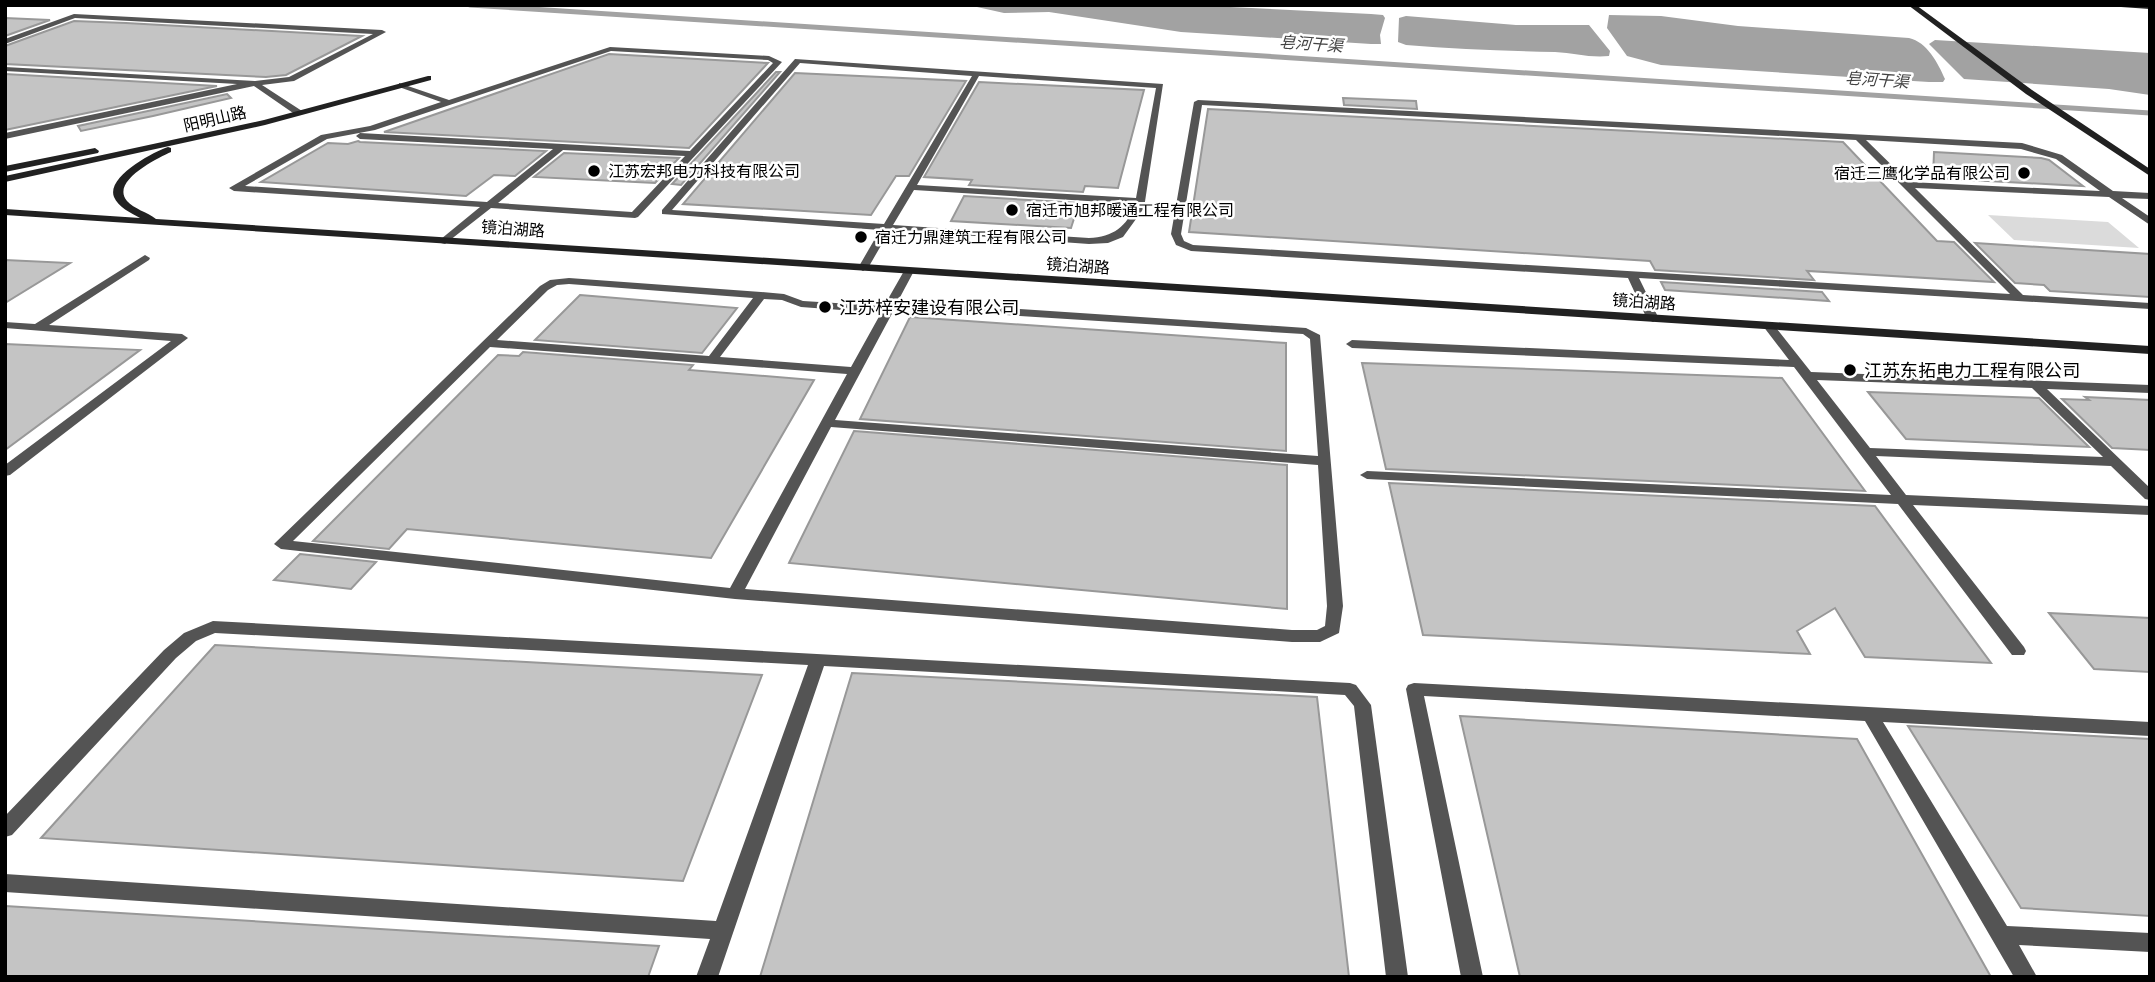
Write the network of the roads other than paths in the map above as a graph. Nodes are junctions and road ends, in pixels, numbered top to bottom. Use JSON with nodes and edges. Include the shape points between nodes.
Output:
{"nodes":[{"id":1,"x":1911,"y":5,"type":"edge"},
{"id":2,"x":2121,"y":5,"type":"edge"},
{"id":3,"x":2150,"y":7,"type":"edge"},
{"id":4,"x":5,"y":42,"type":"edge"},
{"id":5,"x":5,"y":69,"type":"edge"},
{"id":6,"x":977,"y":74,"type":"junction"},
{"id":7,"x":410,"y":75,"type":"dead end"},
{"id":8,"x":428,"y":78,"type":"dead end"},
{"id":9,"x":255,"y":83,"type":"junction"},
{"id":10,"x":402,"y":85,"type":"junction"},
{"id":11,"x":448,"y":102,"type":"junction"},
{"id":12,"x":289,"y":107,"type":"junction"},
{"id":13,"x":299,"y":113,"type":"junction"},
{"id":14,"x":334,"y":134,"type":"junction"},
{"id":15,"x":5,"y":136,"type":"edge"},
{"id":16,"x":1857,"y":136,"type":"junction"},
{"id":17,"x":193,"y":139,"type":"junction"},
{"id":18,"x":561,"y":147,"type":"junction"},
{"id":19,"x":692,"y":154,"type":"junction"},
{"id":20,"x":5,"y":169,"type":"edge"},
{"id":21,"x":2150,"y":173,"type":"edge"},
{"id":22,"x":5,"y":179,"type":"edge"},
{"id":23,"x":1906,"y":185,"type":"junction"},
{"id":24,"x":911,"y":187,"type":"junction"},
{"id":25,"x":2112,"y":194,"type":"junction"},
{"id":26,"x":2150,"y":196,"type":"edge"},
{"id":27,"x":1140,"y":201,"type":"junction"},
{"id":28,"x":488,"y":206,"type":"junction"},
{"id":29,"x":5,"y":212,"type":"edge"},
{"id":30,"x":159,"y":222,"type":"junction"},
{"id":31,"x":2150,"y":222,"type":"edge"},
{"id":32,"x":887,"y":228,"type":"junction"},
{"id":33,"x":445,"y":241,"type":"junction"},
{"id":34,"x":145,"y":258,"type":"dead end"},
{"id":35,"x":863,"y":268,"type":"junction"},
{"id":36,"x":909,"y":271,"type":"junction"},
{"id":37,"x":1632,"y":275,"type":"junction"},
{"id":38,"x":761,"y":295,"type":"junction"},
{"id":39,"x":2020,"y":298,"type":"junction"},
{"id":40,"x":2150,"y":306,"type":"edge"},
{"id":41,"x":889,"y":307,"type":"junction"},
{"id":42,"x":1653,"y":319,"type":"junction"},
{"id":43,"x":5,"y":325,"type":"edge"},
{"id":44,"x":1769,"y":326,"type":"junction"},
{"id":45,"x":38,"y":327,"type":"junction"},
{"id":46,"x":486,"y":343,"type":"junction"},
{"id":47,"x":1352,"y":344,"type":"dead end"},
{"id":48,"x":2150,"y":351,"type":"edge"},
{"id":49,"x":712,"y":360,"type":"junction"},
{"id":50,"x":1803,"y":370,"type":"junction"},
{"id":51,"x":855,"y":371,"type":"junction"},
{"id":52,"x":2036,"y":385,"type":"junction"},
{"id":53,"x":2150,"y":389,"type":"edge"},
{"id":54,"x":827,"y":423,"type":"junction"},
{"id":55,"x":1866,"y":452,"type":"junction"},
{"id":56,"x":1325,"y":461,"type":"junction"},
{"id":57,"x":2114,"y":462,"type":"junction"},
{"id":58,"x":5,"y":472,"type":"edge"},
{"id":59,"x":1367,"y":475,"type":"dead end"},
{"id":60,"x":2150,"y":496,"type":"edge"},
{"id":61,"x":1902,"y":499,"type":"junction"},
{"id":62,"x":2150,"y":511,"type":"edge"},
{"id":63,"x":735,"y":594,"type":"junction"},
{"id":64,"x":2018,"y":651,"type":"dead end"},
{"id":65,"x":818,"y":660,"type":"junction"},
{"id":66,"x":1870,"y":715,"type":"junction"},
{"id":67,"x":2150,"y":729,"type":"edge"},
{"id":68,"x":5,"y":829,"type":"edge"},
{"id":69,"x":5,"y":883,"type":"edge"},
{"id":70,"x":723,"y":931,"type":"junction"},
{"id":71,"x":2001,"y":935,"type":"junction"},
{"id":72,"x":2150,"y":943,"type":"edge"},
{"id":73,"x":707,"y":977,"type":"edge"},
{"id":74,"x":1397,"y":977,"type":"edge"},
{"id":75,"x":1472,"y":977,"type":"edge"},
{"id":76,"x":2026,"y":977,"type":"edge"}],
"edges":[{"from":1,"to":21,"type":"street"},
{"from":2,"to":3,"type":"street"},
{"from":4,"to":9,"type":"lane","via":[[74,16],[382,32],[291,79]]},
{"from":5,"to":9,"type":"lane"},
{"from":6,"to":24,"type":"lane"},
{"from":6,"to":27,"type":"lane","via":[[1160,86]]},
{"from":6,"to":32,"type":"lane","via":[[798,61],[665,212]]},
{"from":7,"to":12,"type":"street","name":"阳明山路"},
{"from":8,"to":10,"type":"street","name":"阳明山路"},
{"from":9,"to":12,"type":"lane"},
{"from":9,"to":15,"type":"lane"},
{"from":10,"to":11,"type":"lane"},
{"from":10,"to":13,"type":"street","name":"阳明山路"},
{"from":11,"to":14,"type":"lane","via":[[372,128]]},
{"from":11,"to":19,"type":"lane","via":[[610,49],[777,59]]},
{"from":12,"to":13,"type":"lane"},
{"from":12,"to":20,"type":"street","name":"阳明山路"},
{"from":13,"to":17,"type":"street","name":"阳明山路"},
{"from":14,"to":18,"type":"lane"},
{"from":14,"to":28,"type":"lane","via":[[234,188]]},
{"from":16,"to":23,"type":"lane"},
{"from":16,"to":25,"type":"lane","via":[[2036,149],[2059,158]]},
{"from":16,"to":37,"type":"lane","via":[[1198,102],[1175,234],[1191,248]]},
{"from":17,"to":22,"type":"street","name":"阳明山路"},
{"from":17,"to":30,"type":"street","via":[[135,169],[117,191],[132,209]]},
{"from":18,"to":19,"type":"lane"},
{"from":18,"to":28,"type":"lane"},
{"from":19,"to":28,"type":"lane","via":[[635,215]]},
{"from":23,"to":25,"type":"lane"},
{"from":23,"to":39,"type":"lane"},
{"from":24,"to":27,"type":"lane"},
{"from":24,"to":32,"type":"lane"},
{"from":25,"to":26,"type":"lane"},
{"from":25,"to":31,"type":"lane"},
{"from":27,"to":32,"type":"lane","via":[[1126,228],[1108,240]]},
{"from":28,"to":33,"type":"lane"},
{"from":29,"to":30,"type":"street","name":"镜泊湖路"},
{"from":30,"to":33,"type":"street","name":"镜泊湖路"},
{"from":32,"to":35,"type":"lane"},
{"from":33,"to":35,"type":"street","name":"镜泊湖路"},
{"from":34,"to":45,"type":"lane"},
{"from":35,"to":36,"type":"street","name":"镜泊湖路"},
{"from":36,"to":41,"type":"lane"},
{"from":36,"to":42,"type":"street","name":"镜泊湖路"},
{"from":37,"to":39,"type":"lane"},
{"from":37,"to":42,"type":"lane"},
{"from":38,"to":41,"type":"lane","via":[[784,296],[801,304]]},
{"from":38,"to":46,"type":"lane","via":[[554,282]]},
{"from":38,"to":49,"type":"lane"},
{"from":39,"to":40,"type":"lane"},
{"from":41,"to":51,"type":"lane"},
{"from":41,"to":56,"type":"lane","via":[[1306,331],[1316,337],[1318,346]]},
{"from":42,"to":44,"type":"street","name":"镜泊湖路"},
{"from":43,"to":45,"type":"lane"},
{"from":44,"to":48,"type":"street","name":"镜泊湖路"},
{"from":44,"to":50,"type":"lane"},
{"from":45,"to":58,"type":"lane","via":[[182,338]]},
{"from":46,"to":49,"type":"lane"},
{"from":46,"to":63,"type":"lane","via":[[281,544]]},
{"from":47,"to":50,"type":"lane"},
{"from":49,"to":51,"type":"lane"},
{"from":50,"to":52,"type":"lane"},
{"from":50,"to":55,"type":"lane"},
{"from":51,"to":54,"type":"lane"},
{"from":52,"to":53,"type":"lane"},
{"from":52,"to":57,"type":"lane"},
{"from":54,"to":56,"type":"lane"},
{"from":54,"to":63,"type":"lane"},
{"from":55,"to":57,"type":"lane"},
{"from":55,"to":61,"type":"lane"},
{"from":56,"to":63,"type":"lane","via":[[1335,606],[1334,629],[1320,636]]},
{"from":57,"to":60,"type":"lane"},
{"from":59,"to":61,"type":"lane"},
{"from":61,"to":62,"type":"lane"},
{"from":61,"to":64,"type":"lane"},
{"from":65,"to":68,"type":"lane","via":[[213,626],[170,654]]},
{"from":65,"to":70,"type":"lane"},
{"from":65,"to":74,"type":"lane","via":[[1350,689],[1362,705]]},
{"from":66,"to":67,"type":"lane"},
{"from":66,"to":71,"type":"lane"},
{"from":66,"to":75,"type":"lane","via":[[1414,689]]},
{"from":69,"to":70,"type":"lane"},
{"from":70,"to":73,"type":"lane"},
{"from":71,"to":72,"type":"lane"},
{"from":71,"to":76,"type":"lane"}]}
